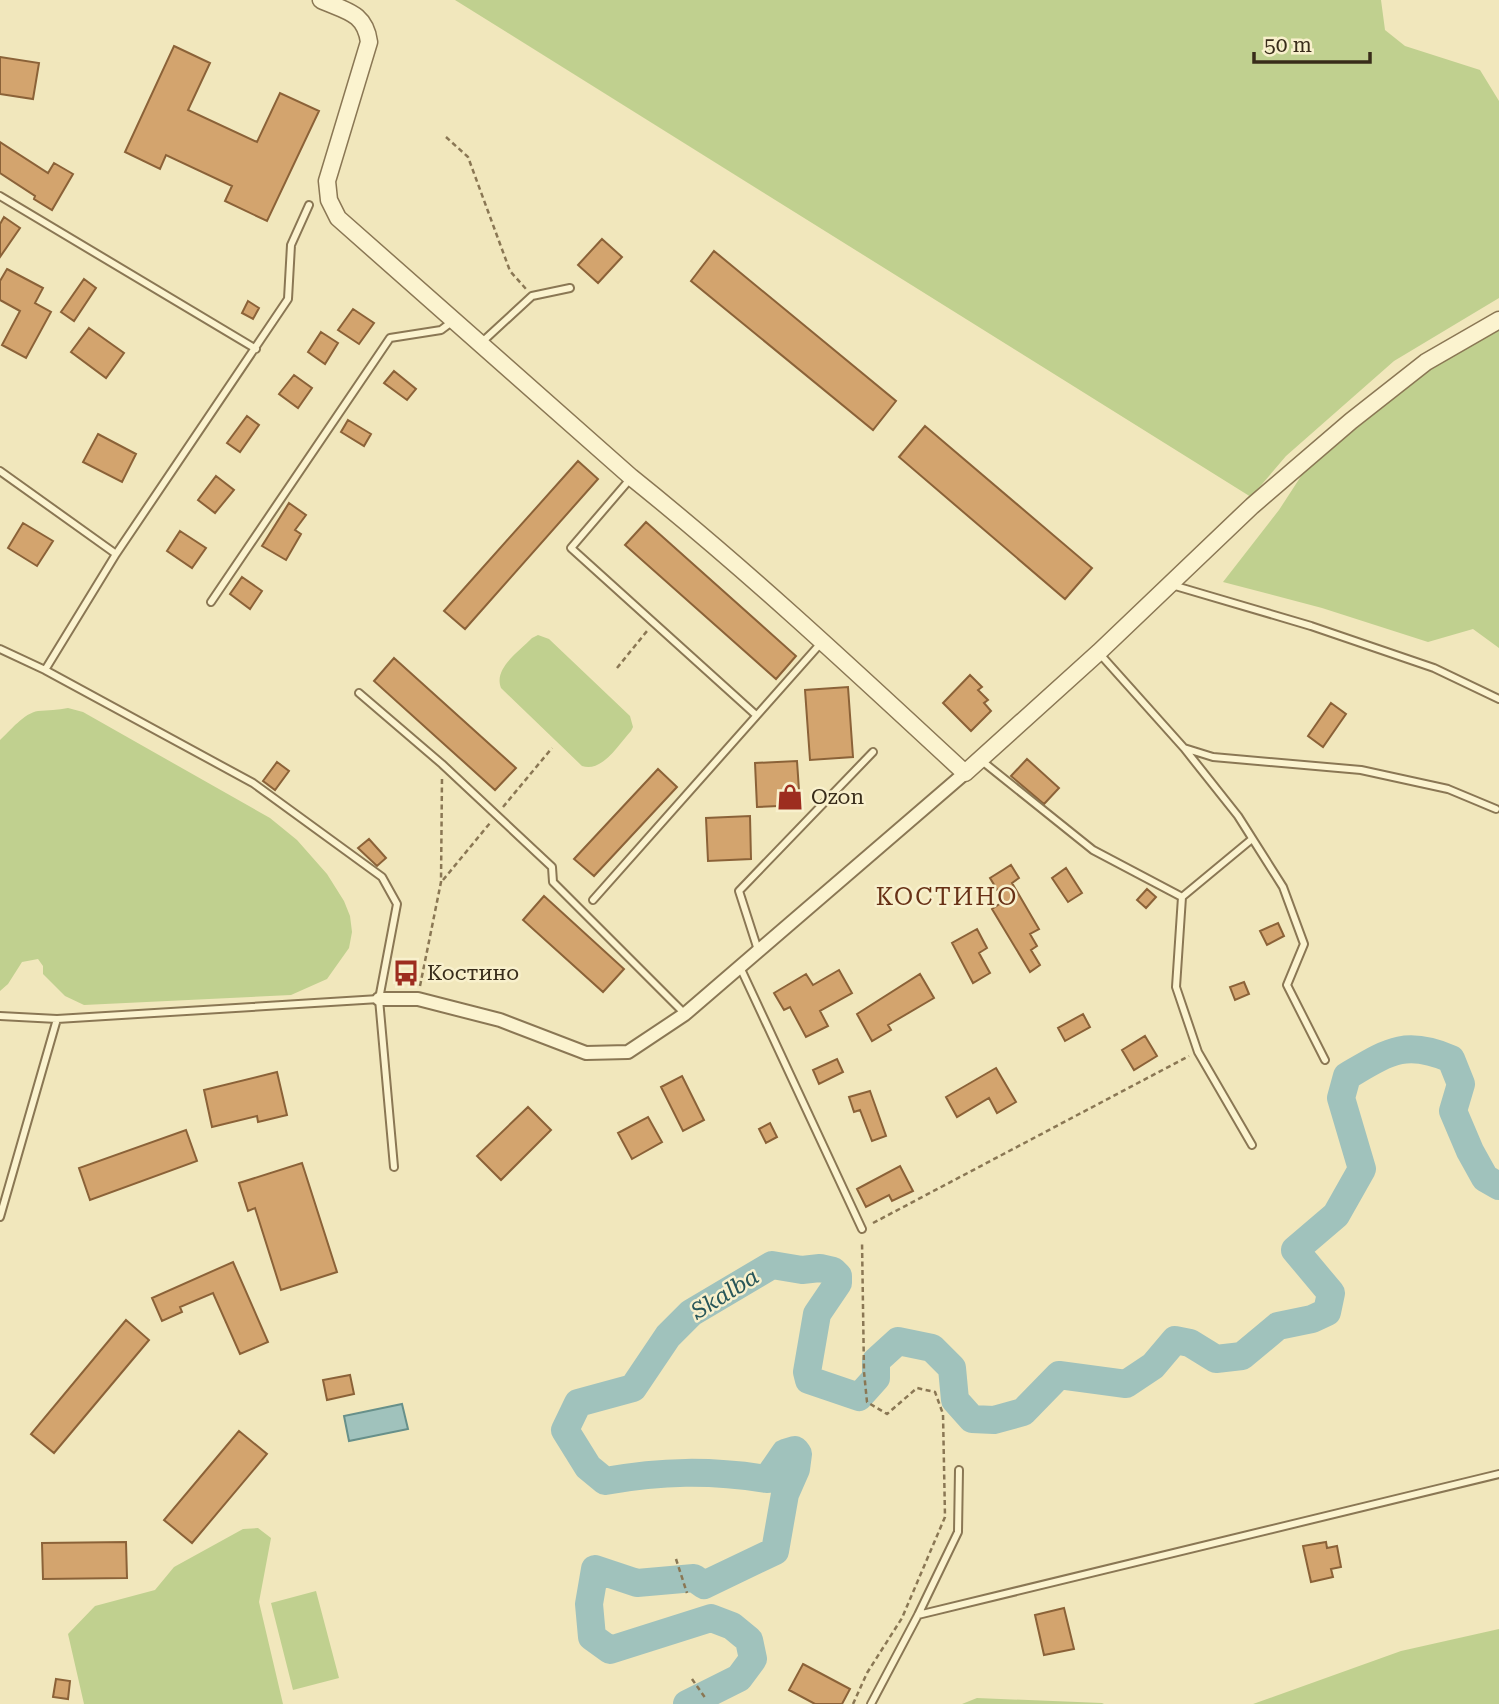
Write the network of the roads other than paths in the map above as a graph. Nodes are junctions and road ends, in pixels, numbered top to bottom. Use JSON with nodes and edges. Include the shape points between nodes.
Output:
{"nodes":[{"id":1,"x":321,"y":0,"type":"edge"},
{"id":2,"x":0,"y":196,"type":"edge"},
{"id":3,"x":309,"y":205,"type":"dead end"},
{"id":4,"x":570,"y":288,"type":"dead end"},
{"id":5,"x":455,"y":320,"type":"junction"},
{"id":6,"x":1499,"y":320,"type":"edge"},
{"id":7,"x":481,"y":343,"type":"junction"},
{"id":8,"x":256,"y":349,"type":"junction"},
{"id":9,"x":0,"y":471,"type":"edge"},
{"id":10,"x":631,"y":477,"type":"junction"},
{"id":11,"x":116,"y":554,"type":"junction"},
{"id":12,"x":1170,"y":584,"type":"junction"},
{"id":13,"x":211,"y":602,"type":"dead end"},
{"id":14,"x":822,"y":641,"type":"junction"},
{"id":15,"x":0,"y":649,"type":"edge"},
{"id":16,"x":1099,"y":652,"type":"junction"},
{"id":17,"x":45,"y":670,"type":"junction"},
{"id":18,"x":359,"y":693,"type":"dead end"},
{"id":19,"x":1499,"y":699,"type":"edge"},
{"id":20,"x":756,"y":715,"type":"junction"},
{"id":21,"x":1184,"y":748,"type":"junction"},
{"id":22,"x":873,"y":752,"type":"dead end"},
{"id":23,"x":981,"y":760,"type":"junction"},
{"id":24,"x":965,"y":773,"type":"junction"},
{"id":25,"x":1496,"y":809,"type":"dead end"},
{"id":26,"x":1252,"y":839,"type":"junction"},
{"id":27,"x":1182,"y":897,"type":"junction"},
{"id":28,"x":593,"y":900,"type":"dead end"},
{"id":29,"x":758,"y":950,"type":"junction"},
{"id":30,"x":740,"y":967,"type":"junction"},
{"id":31,"x":379,"y":999,"type":"junction"},
{"id":32,"x":685,"y":1014,"type":"junction"},
{"id":33,"x":0,"y":1016,"type":"edge"},
{"id":34,"x":57,"y":1019,"type":"junction"},
{"id":35,"x":1325,"y":1060,"type":"dead end"},
{"id":36,"x":1252,"y":1145,"type":"dead end"},
{"id":37,"x":394,"y":1167,"type":"dead end"},
{"id":38,"x":0,"y":1217,"type":"edge"},
{"id":39,"x":862,"y":1229,"type":"road end"},
{"id":40,"x":959,"y":1470,"type":"dead end"},
{"id":41,"x":1499,"y":1474,"type":"edge"},
{"id":42,"x":918,"y":1615,"type":"junction"},
{"id":43,"x":871,"y":1704,"type":"edge"}],
"edges":[{"from":1,"to":5,"type":"street","via":[[357,16],[367,27],[369,42],[332,158],[329,200],[338,218]]},
{"from":2,"to":8,"type":"lane"},
{"from":3,"to":8,"type":"lane","via":[[291,245],[288,299]]},
{"from":4,"to":7,"type":"lane","via":[[532,296]]},
{"from":5,"to":7,"type":"street"},
{"from":5,"to":13,"type":"lane","via":[[441,330],[390,338]]},
{"from":6,"to":12,"type":"street","via":[[1426,362],[1351,421]]},
{"from":7,"to":10,"type":"street"},
{"from":8,"to":11,"type":"lane"},
{"from":9,"to":11,"type":"lane"},
{"from":10,"to":14,"type":"street"},
{"from":10,"to":20,"type":"lane","via":[[571,548]]},
{"from":11,"to":17,"type":"lane"},
{"from":12,"to":16,"type":"street"},
{"from":12,"to":19,"type":"lane","via":[[1434,668]]},
{"from":14,"to":20,"type":"lane"},
{"from":14,"to":24,"type":"street"},
{"from":15,"to":17,"type":"lane"},
{"from":16,"to":21,"type":"lane"},
{"from":16,"to":23,"type":"street"},
{"from":17,"to":31,"type":"lane","via":[[253,783],[382,877],[397,904]]},
{"from":18,"to":32,"type":"lane","via":[[552,867],[553,882]]},
{"from":20,"to":28,"type":"lane"},
{"from":21,"to":25,"type":"lane","via":[[1213,757],[1361,770],[1448,789]]},
{"from":21,"to":26,"type":"lane"},
{"from":22,"to":29,"type":"lane","via":[[739,891]]},
{"from":23,"to":24,"type":"street"},
{"from":23,"to":27,"type":"lane","via":[[1093,850]]},
{"from":24,"to":29,"type":"street"},
{"from":26,"to":27,"type":"lane"},
{"from":26,"to":35,"type":"lane","via":[[1283,887],[1304,944],[1287,985]]},
{"from":27,"to":36,"type":"lane","via":[[1176,987],[1198,1052]]},
{"from":29,"to":30,"type":"street"},
{"from":30,"to":32,"type":"street"},
{"from":30,"to":39,"type":"lane"},
{"from":31,"to":32,"type":"street","via":[[418,999],[500,1020],[586,1053],[628,1052]]},
{"from":31,"to":34,"type":"lane"},
{"from":31,"to":37,"type":"lane"},
{"from":33,"to":34,"type":"lane"},
{"from":34,"to":38,"type":"lane"},
{"from":40,"to":42,"type":"lane","via":[[958,1532]]},
{"from":41,"to":42,"type":"lane"},
{"from":42,"to":43,"type":"lane"}]}
